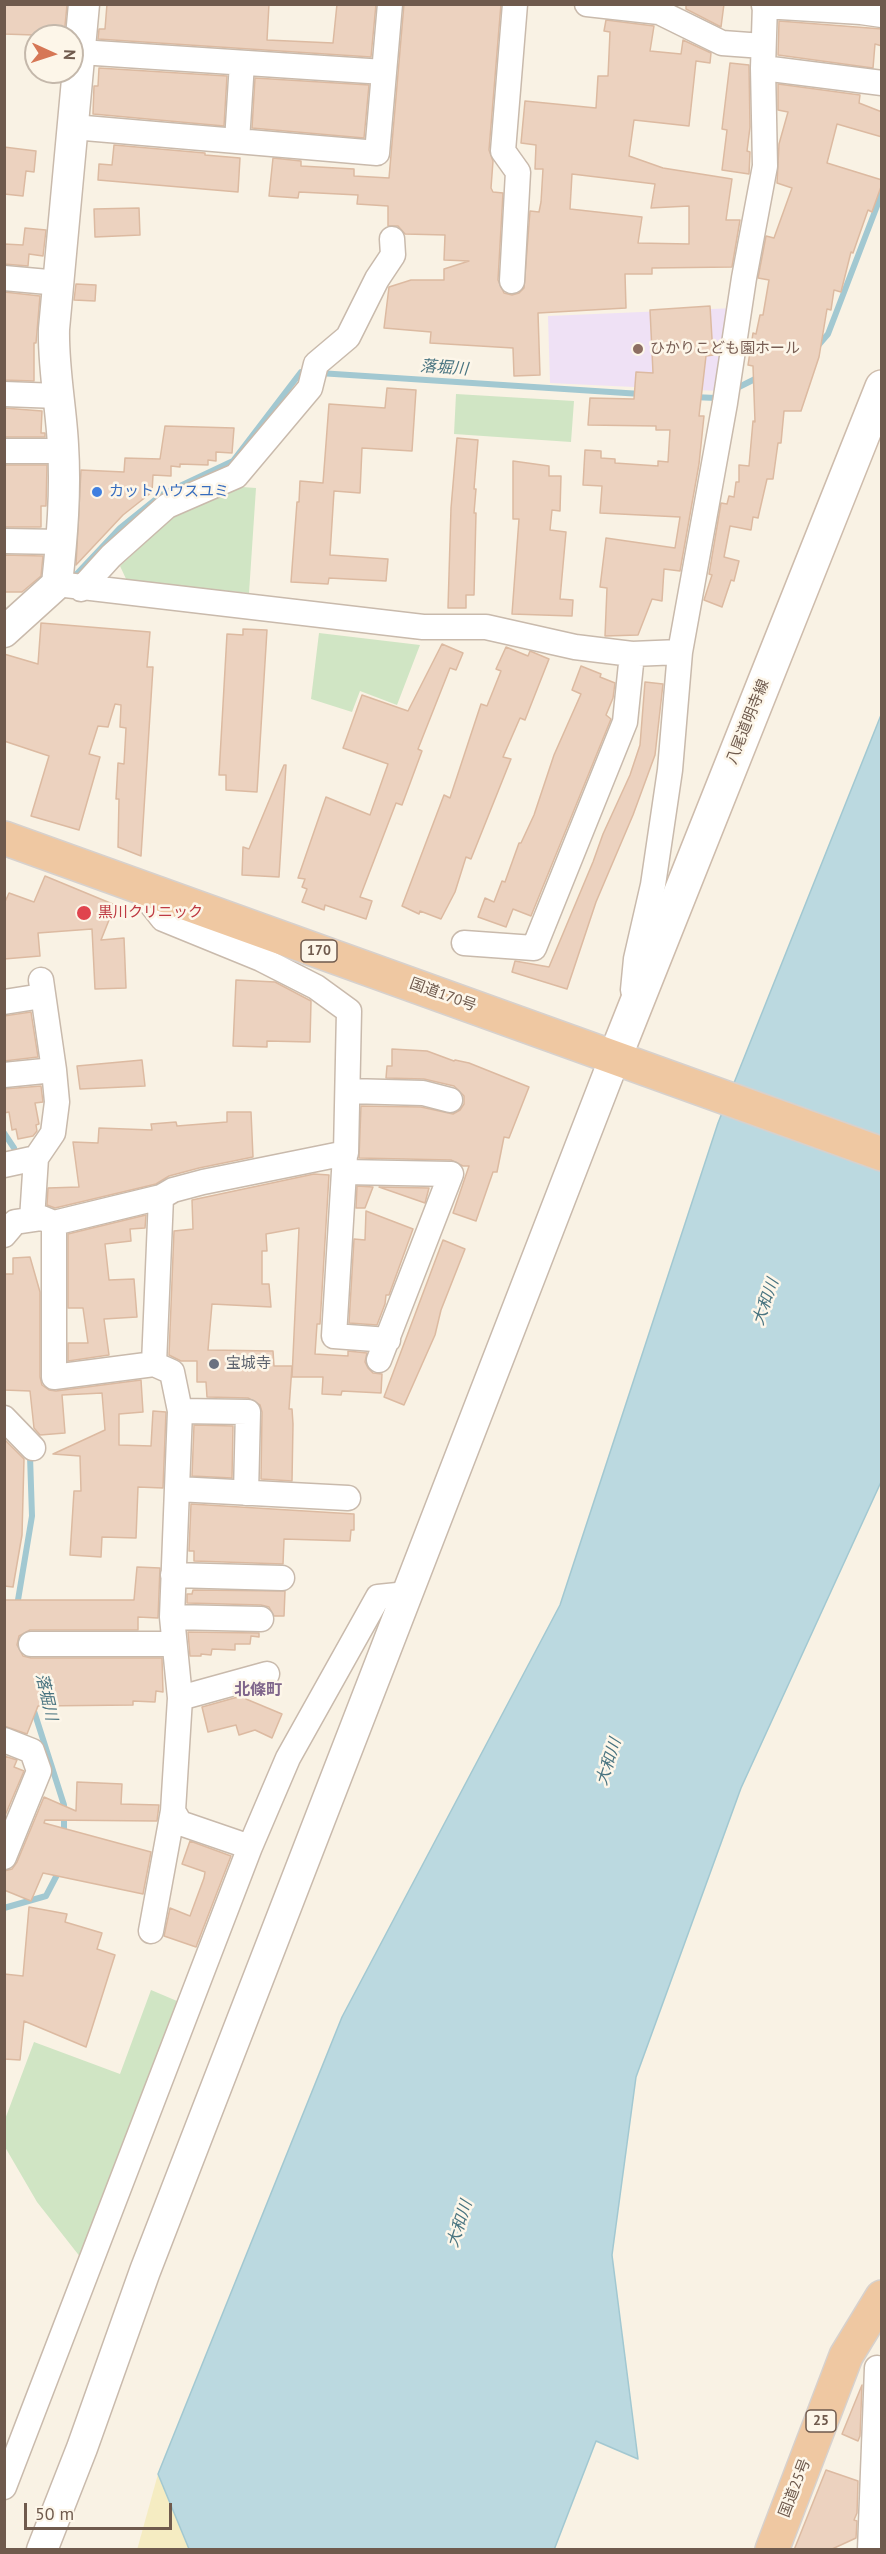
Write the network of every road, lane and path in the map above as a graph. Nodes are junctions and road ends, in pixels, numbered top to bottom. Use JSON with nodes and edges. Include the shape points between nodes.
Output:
{"nodes":[{"id":1,"x":84,"y":4,"type":"edge"},
{"id":2,"x":390,"y":4,"type":"edge"},
{"id":3,"x":515,"y":4,"type":"edge"},
{"id":4,"x":594,"y":5,"type":"edge"},
{"id":5,"x":765,"y":5,"type":"edge"},
{"id":6,"x":882,"y":15,"type":"edge"},
{"id":7,"x":82,"y":24,"type":"edge"},
{"id":8,"x":84,"y":52,"type":"edge"},
{"id":9,"x":763,"y":57,"type":"junction"},
{"id":10,"x":242,"y":63,"type":"junction"},
{"id":11,"x":384,"y":72,"type":"junction"},
{"id":12,"x":882,"y":83,"type":"edge"},
{"id":13,"x":77,"y":84,"type":"edge"},
{"id":14,"x":73,"y":127,"type":"junction"},
{"id":15,"x":237,"y":141,"type":"junction"},
{"id":16,"x":392,"y":239,"type":"dead end"},
{"id":17,"x":4,"y":278,"type":"edge"},
{"id":18,"x":512,"y":281,"type":"dead end"},
{"id":19,"x":58,"y":283,"type":"junction"},
{"id":20,"x":882,"y":387,"type":"edge"},
{"id":21,"x":4,"y":394,"type":"edge"},
{"id":22,"x":58,"y":396,"type":"junction"},
{"id":23,"x":4,"y":451,"type":"edge"},
{"id":24,"x":63,"y":451,"type":"junction"},
{"id":25,"x":4,"y":541,"type":"edge"},
{"id":26,"x":62,"y":542,"type":"junction"},
{"id":27,"x":69,"y":587,"type":"junction"},
{"id":28,"x":4,"y":633,"type":"edge"},
{"id":29,"x":680,"y":652,"type":"junction"},
{"id":30,"x":632,"y":654,"type":"junction"},
{"id":31,"x":4,"y":838,"type":"edge"},
{"id":32,"x":137,"y":886,"type":"junction"},
{"id":33,"x":464,"y":943,"type":"dead end"},
{"id":34,"x":4,"y":1002,"type":"edge"},
{"id":35,"x":630,"y":1017,"type":"junction"},
{"id":36,"x":624,"y":1060,"type":"junction"},
{"id":37,"x":54,"y":1070,"type":"junction"},
{"id":38,"x":4,"y":1075,"type":"edge"},
{"id":39,"x":348,"y":1091,"type":"junction"},
{"id":40,"x":450,"y":1100,"type":"dead end"},
{"id":41,"x":882,"y":1154,"type":"edge"},
{"id":42,"x":36,"y":1158,"type":"junction"},
{"id":43,"x":345,"y":1162,"type":"junction"},
{"id":44,"x":4,"y":1165,"type":"edge"},
{"id":45,"x":161,"y":1197,"type":"junction"},
{"id":46,"x":43,"y":1221,"type":"junction"},
{"id":47,"x":4,"y":1235,"type":"edge"},
{"id":48,"x":154,"y":1364,"type":"junction"},
{"id":49,"x":180,"y":1411,"type":"junction"},
{"id":50,"x":4,"y":1418,"type":"edge"},
{"id":51,"x":33,"y":1448,"type":"dead end"},
{"id":52,"x":177,"y":1489,"type":"junction"},
{"id":53,"x":246,"y":1493,"type":"junction"},
{"id":54,"x":348,"y":1498,"type":"dead end"},
{"id":55,"x":173,"y":1575,"type":"junction"},
{"id":56,"x":282,"y":1578,"type":"dead end"},
{"id":57,"x":406,"y":1594,"type":"junction"},
{"id":58,"x":172,"y":1617,"type":"junction"},
{"id":59,"x":261,"y":1619,"type":"dead end"},
{"id":60,"x":31,"y":1644,"type":"dead end"},
{"id":61,"x":174,"y":1644,"type":"junction"},
{"id":62,"x":267,"y":1674,"type":"dead end"},
{"id":63,"x":180,"y":1698,"type":"junction"},
{"id":64,"x":4,"y":1740,"type":"edge"},
{"id":65,"x":173,"y":1811,"type":"junction"},
{"id":66,"x":250,"y":1847,"type":"junction"},
{"id":67,"x":4,"y":1857,"type":"edge"},
{"id":68,"x":151,"y":1930,"type":"dead end"},
{"id":69,"x":882,"y":2297,"type":"edge"},
{"id":70,"x":846,"y":2356,"type":"junction"},
{"id":71,"x":879,"y":2368,"type":"edge"},
{"id":72,"x":4,"y":2487,"type":"edge"},
{"id":73,"x":42,"y":2550,"type":"edge"},
{"id":74,"x":772,"y":2550,"type":"edge"},
{"id":75,"x":870,"y":2550,"type":"edge"}],
"edges":[{"from":1,"to":7,"type":"street"},
{"from":2,"to":11,"type":"street"},
{"from":3,"to":18,"type":"street","via":[[503,151],[518,172]]},
{"from":4,"to":9,"type":"street","via":[[659,12],[722,43]]},
{"from":5,"to":6,"type":"street"},
{"from":5,"to":9,"type":"street"},
{"from":8,"to":10,"type":"street"},
{"from":9,"to":12,"type":"street"},
{"from":9,"to":29,"type":"street","via":[[765,166]]},
{"from":10,"to":11,"type":"street"},
{"from":10,"to":15,"type":"street"},
{"from":11,"to":15,"type":"street","via":[[377,153]]},
{"from":13,"to":14,"type":"street"},
{"from":14,"to":15,"type":"street"},
{"from":14,"to":19,"type":"street"},
{"from":16,"to":27,"type":"street","via":[[393,255],[348,337],[316,364],[310,387],[236,476],[167,506]]},
{"from":17,"to":19,"type":"street"},
{"from":19,"to":22,"type":"street","via":[[53,358]]},
{"from":20,"to":35,"type":"main road","name":"八尾道明寺線"},
{"from":21,"to":22,"type":"street"},
{"from":22,"to":24,"type":"street"},
{"from":23,"to":24,"type":"street"},
{"from":24,"to":26,"type":"street"},
{"from":25,"to":26,"type":"street"},
{"from":26,"to":27,"type":"street"},
{"from":27,"to":28,"type":"street"},
{"from":27,"to":30,"type":"street","via":[[423,627],[486,627],[575,647]]},
{"from":29,"to":30,"type":"street"},
{"from":29,"to":35,"type":"street","via":[[670,770],[636,959]]},
{"from":30,"to":33,"type":"street","via":[[625,722],[534,948]]},
{"from":31,"to":32,"type":"highway","name":"国道170号","number":"170"},
{"from":32,"to":36,"type":"highway","name":"国道170号","number":"170"},
{"from":32,"to":39,"type":"street","via":[[163,919],[261,959],[316,987],[349,1011]]},
{"from":34,"to":37,"type":"street","via":[[41,988]]},
{"from":35,"to":36,"type":"main road","name":"八尾道明寺線"},
{"from":36,"to":41,"type":"highway","name":"国道170号","number":"170"},
{"from":36,"to":57,"type":"street"},
{"from":37,"to":38,"type":"street"},
{"from":37,"to":42,"type":"street","via":[[57,1102],[53,1133]]},
{"from":39,"to":40,"type":"street","via":[[423,1093]]},
{"from":39,"to":43,"type":"street"},
{"from":42,"to":44,"type":"street"},
{"from":42,"to":46,"type":"street"},
{"from":43,"to":43,"type":"street","via":[[334,1336],[384,1350],[451,1174]]},
{"from":43,"to":45,"type":"street","via":[[203,1182]]},
{"from":45,"to":46,"type":"street"},
{"from":45,"to":48,"type":"street"},
{"from":46,"to":47,"type":"street","via":[[15,1222]]},
{"from":46,"to":48,"type":"street","via":[[54,1377]]},
{"from":48,"to":49,"type":"street","via":[[172,1372]]},
{"from":49,"to":52,"type":"street"},
{"from":49,"to":53,"type":"street","via":[[248,1413]]},
{"from":50,"to":51,"type":"street"},
{"from":52,"to":53,"type":"street"},
{"from":52,"to":55,"type":"street"},
{"from":53,"to":54,"type":"street"},
{"from":55,"to":56,"type":"street"},
{"from":55,"to":58,"type":"street"},
{"from":57,"to":66,"type":"street","via":[[378,1597],[288,1758]]},
{"from":57,"to":73,"type":"street","via":[[145,2271]]},
{"from":58,"to":59,"type":"street"},
{"from":58,"to":61,"type":"street"},
{"from":60,"to":61,"type":"street"},
{"from":61,"to":63,"type":"street"},
{"from":62,"to":63,"type":"street"},
{"from":63,"to":65,"type":"street"},
{"from":64,"to":67,"type":"street","via":[[32,1751],[39,1771]]},
{"from":65,"to":66,"type":"street","via":[[180,1823]]},
{"from":65,"to":68,"type":"street"},
{"from":66,"to":72,"type":"street"},
{"from":69,"to":70,"type":"highway","name":"国道25号","number":"25"},
{"from":70,"to":71,"type":"street"},
{"from":70,"to":74,"type":"highway","name":"国道25号","number":"25"},
{"from":71,"to":75,"type":"street"}]}
